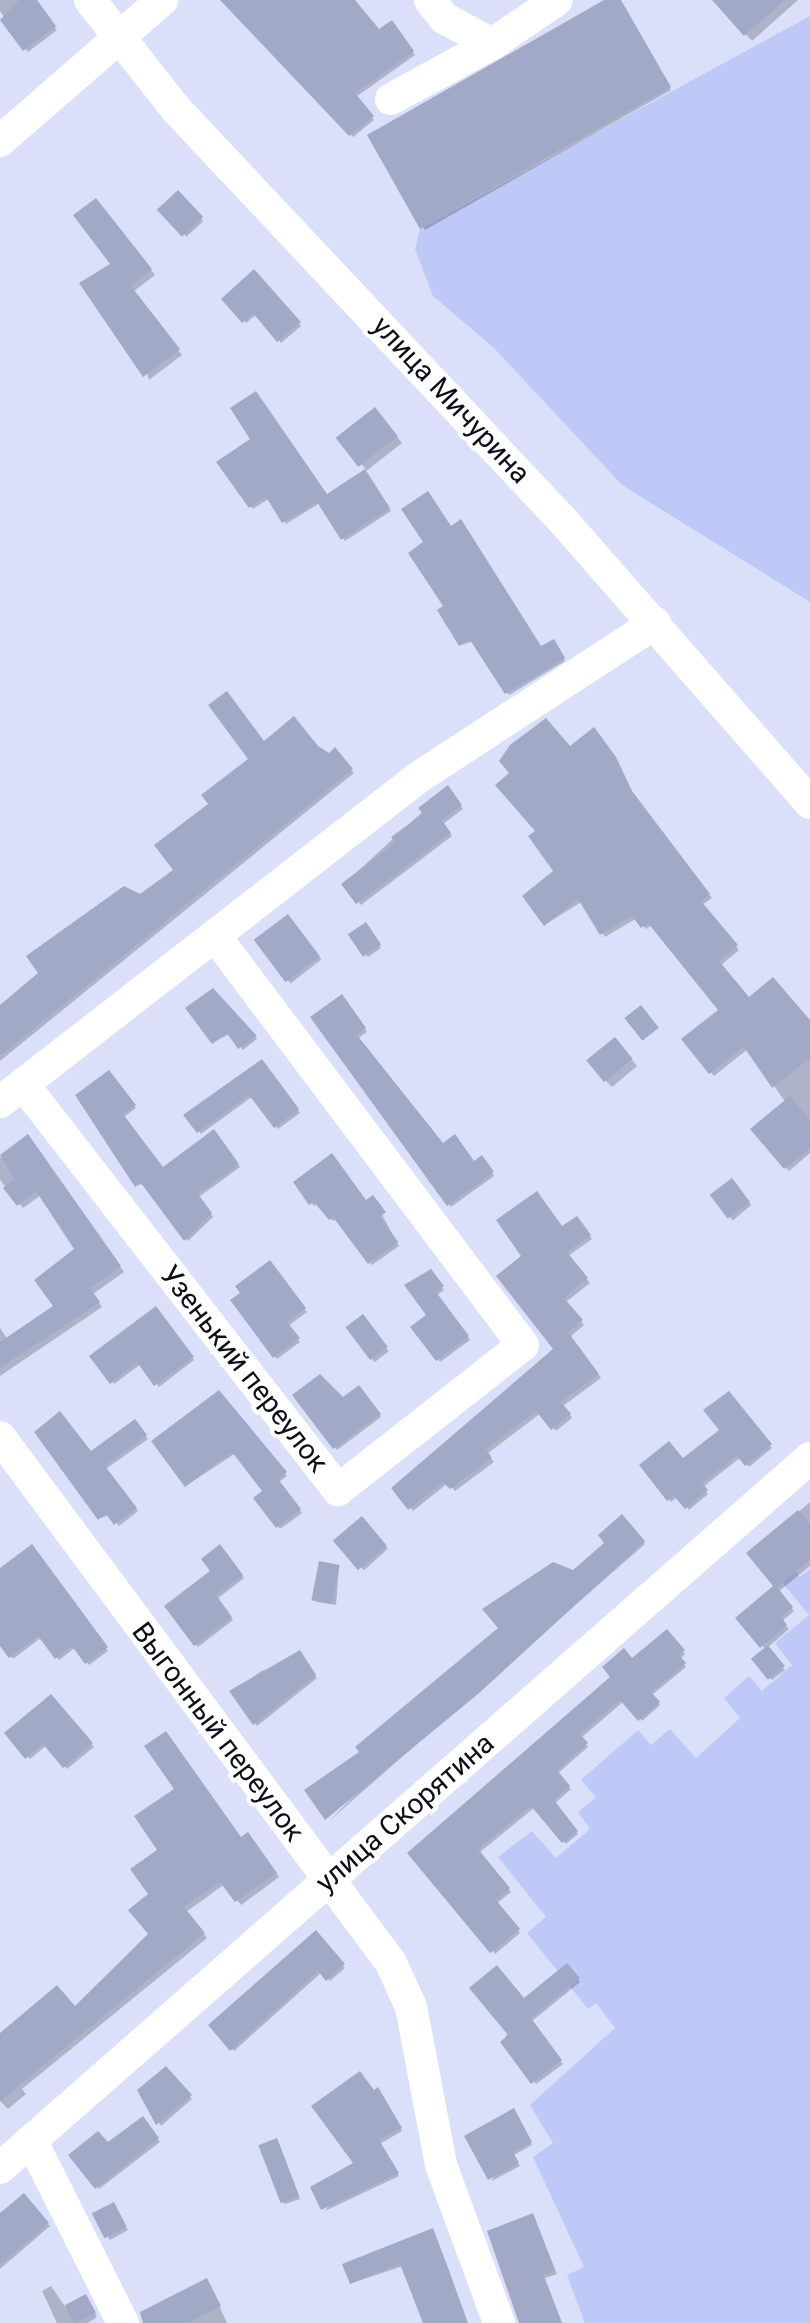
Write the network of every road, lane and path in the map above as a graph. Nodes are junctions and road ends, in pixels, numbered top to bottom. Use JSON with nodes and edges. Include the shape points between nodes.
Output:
{"nodes":[{"id":1,"x":90,"y":0,"type":"edge"},
{"id":2,"x":162,"y":0,"type":"edge"},
{"id":3,"x":430,"y":0,"type":"edge"},
{"id":4,"x":557,"y":0,"type":"edge"},
{"id":5,"x":118,"y":40,"type":"junction"},
{"id":6,"x":492,"y":44,"type":"junction"},
{"id":7,"x":390,"y":99,"type":"dead end"},
{"id":8,"x":0,"y":141,"type":"edge"},
{"id":9,"x":655,"y":623,"type":"junction"},
{"id":10,"x":810,"y":803,"type":"edge"},
{"id":11,"x":214,"y":936,"type":"junction"},
{"id":12,"x":11,"y":1093,"type":"edge"},
{"id":13,"x":0,"y":1437,"type":"edge"},
{"id":14,"x":810,"y":1458,"type":"edge"},
{"id":15,"x":330,"y":1880,"type":"junction"},
{"id":16,"x":31,"y":2140,"type":"junction"},
{"id":17,"x":0,"y":2168,"type":"edge"},
{"id":18,"x":123,"y":2323,"type":"edge"},
{"id":19,"x":499,"y":2323,"type":"edge"}],
"edges":[{"from":1,"to":5,"type":"street","name":"улица Мичурина"},
{"from":2,"to":5,"type":"street"},
{"from":3,"to":6,"type":"street","via":[[444,18]]},
{"from":4,"to":6,"type":"street"},
{"from":5,"to":8,"type":"street"},
{"from":5,"to":9,"type":"street","name":"улица Мичурина"},
{"from":6,"to":7,"type":"street"},
{"from":9,"to":10,"type":"street","name":"улица Мичурина"},
{"from":9,"to":11,"type":"street","name":"Узенький переулок","via":[[419,777]]},
{"from":11,"to":12,"type":"street","name":"Узенький переулок"},
{"from":11,"to":12,"type":"street","name":"Узенький переулок","via":[[524,1345],[338,1490]]},
{"from":13,"to":15,"type":"street","name":"Выгонный переулок"},
{"from":14,"to":15,"type":"street","name":"улица Скорятина"},
{"from":15,"to":16,"type":"street","name":"улица Скорятина"},
{"from":15,"to":19,"type":"street","name":"Выгонный переулок","via":[[404,1986],[441,2166]]},
{"from":16,"to":17,"type":"street","name":"улица Скорятина"},
{"from":16,"to":18,"type":"street"}]}
